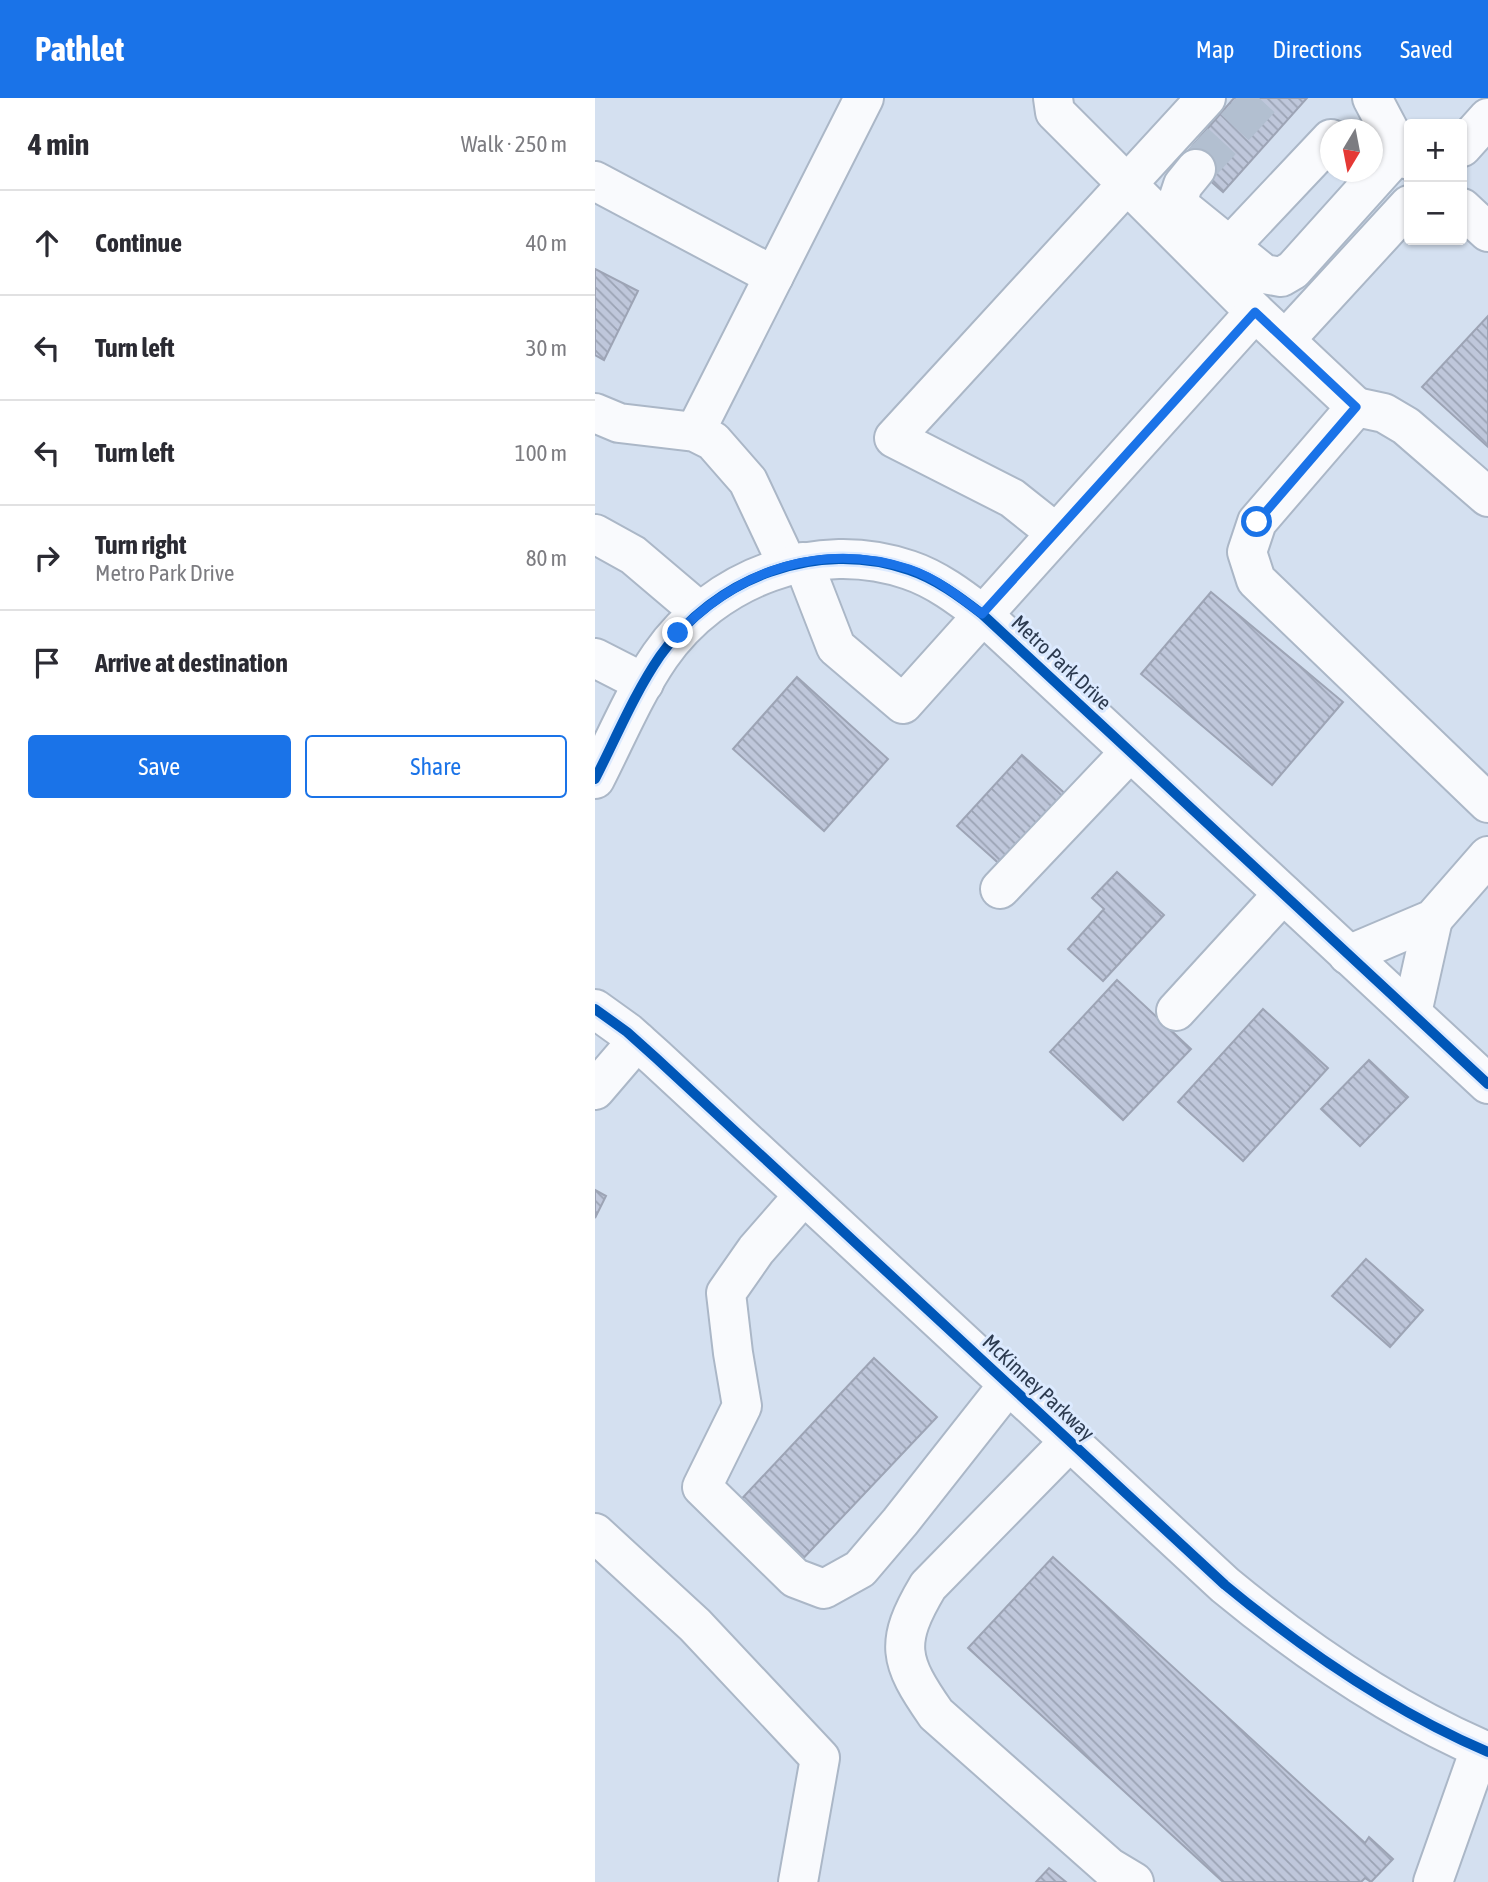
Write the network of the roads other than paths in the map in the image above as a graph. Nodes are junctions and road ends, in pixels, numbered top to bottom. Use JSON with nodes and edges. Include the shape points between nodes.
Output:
{"nodes":[{"id":1,"x":864,"y":98,"type":"edge"},
{"id":2,"x":1053,"y":98,"type":"edge"},
{"id":3,"x":1206,"y":98,"type":"edge"},
{"id":4,"x":1370,"y":98,"type":"edge"},
{"id":5,"x":1488,"y":118,"type":"edge"},
{"id":6,"x":1350,"y":119,"type":"edge"},
{"id":7,"x":1467,"y":141,"type":"edge"},
{"id":8,"x":1320,"y":151,"type":"edge"},
{"id":9,"x":1404,"y":156,"type":"edge"},
{"id":10,"x":1196,"y":169,"type":"tunnel mouth"},
{"id":11,"x":595,"y":181,"type":"edge"},
{"id":12,"x":1127,"y":184,"type":"junction"},
{"id":13,"x":1404,"y":210,"type":"edge"},
{"id":14,"x":1467,"y":213,"type":"edge"},
{"id":15,"x":1488,"y":232,"type":"edge"},
{"id":16,"x":1230,"y":246,"type":"junction"},
{"id":17,"x":775,"y":276,"type":"junction"},
{"id":18,"x":1255,"y":312,"type":"junction"},
{"id":19,"x":1286,"y":340,"type":"junction"},
{"id":20,"x":1356,"y":407,"type":"junction"},
{"id":21,"x":595,"y":413,"type":"edge"},
{"id":22,"x":695,"y":432,"type":"junction"},
{"id":23,"x":1488,"y":497,"type":"edge"},
{"id":24,"x":1056,"y":533,"type":"junction"},
{"id":25,"x":595,"y":534,"type":"edge"},
{"id":26,"x":796,"y":564,"type":"junction"},
{"id":27,"x":699,"y":611,"type":"junction"},
{"id":28,"x":982,"y":614,"type":"junction"},
{"id":29,"x":595,"y":658,"type":"edge"},
{"id":30,"x":644,"y":683,"type":"junction"},
{"id":31,"x":1130,"y":752,"type":"junction"},
{"id":32,"x":595,"y":779,"type":"edge"},
{"id":33,"x":1488,"y":803,"type":"edge"},
{"id":34,"x":1488,"y":856,"type":"edge"},
{"id":35,"x":1000,"y":889,"type":"dead end"},
{"id":36,"x":1283,"y":894,"type":"junction"},
{"id":37,"x":1433,"y":919,"type":"junction"},
{"id":38,"x":1348,"y":955,"type":"junction"},
{"id":39,"x":595,"y":1009,"type":"edge"},
{"id":40,"x":1176,"y":1011,"type":"dead end"},
{"id":41,"x":1412,"y":1013,"type":"junction"},
{"id":42,"x":637,"y":1041,"type":"junction"},
{"id":43,"x":1488,"y":1084,"type":"edge"},
{"id":44,"x":595,"y":1090,"type":"edge"},
{"id":45,"x":804,"y":1195,"type":"junction"},
{"id":46,"x":1008,"y":1385,"type":"junction"},
{"id":47,"x":1069,"y":1442,"type":"junction"},
{"id":48,"x":595,"y":1533,"type":"edge"},
{"id":49,"x":1484,"y":1750,"type":"edge"},
{"id":50,"x":797,"y":1882,"type":"edge"},
{"id":51,"x":1134,"y":1882,"type":"edge"},
{"id":52,"x":1433,"y":1882,"type":"edge"}],
"edges":[{"from":1,"to":17,"type":"street"},
{"from":2,"to":12,"type":"street","via":[[1055,113]]},
{"from":3,"to":12,"type":"street"},
{"from":4,"to":6,"type":"street"},
{"from":4,"to":9,"type":"street"},
{"from":5,"to":7,"type":"street"},
{"from":8,"to":16,"type":"street"},
{"from":9,"to":16,"type":"street","via":[[1293,270],[1280,276],[1264,274]]},
{"from":10,"to":16,"type":"street","via":[[1183,184],[1178,200]]},
{"from":11,"to":17,"type":"street"},
{"from":12,"to":18,"type":"street"},
{"from":12,"to":24,"type":"street","via":[[894,438],[1012,498]]},
{"from":13,"to":19,"type":"street"},
{"from":14,"to":15,"type":"street"},
{"from":17,"to":22,"type":"street"},
{"from":18,"to":19,"type":"street"},
{"from":18,"to":24,"type":"street"},
{"from":19,"to":20,"type":"street"},
{"from":20,"to":23,"type":"street","via":[[1384,413],[1406,426]]},
{"from":20,"to":33,"type":"street","via":[[1257,522],[1247,552],[1256,580]]},
{"from":21,"to":22,"type":"street","via":[[619,423]]},
{"from":22,"to":26,"type":"street","via":[[713,442],[748,481]]},
{"from":24,"to":28,"type":"street"},
{"from":25,"to":27,"type":"street","via":[[633,555]]},
{"from":26,"to":27,"type":"street","name":"Metro Park Drive","via":[[748,580]]},
{"from":26,"to":28,"type":"street","name":"Metro Park Drive","via":[[862,560],[911,570]]},
{"from":26,"to":28,"type":"street","via":[[836,647],[903,704]]},
{"from":27,"to":30,"type":"street","name":"Metro Park Drive"},
{"from":28,"to":31,"type":"street","name":"Metro Park Drive"},
{"from":29,"to":30,"type":"street"},
{"from":30,"to":32,"type":"street","name":"Metro Park Drive"},
{"from":31,"to":35,"type":"street"},
{"from":31,"to":36,"type":"street","name":"Metro Park Drive"},
{"from":34,"to":37,"type":"street"},
{"from":36,"to":38,"type":"street","name":"Metro Park Drive"},
{"from":36,"to":40,"type":"street"},
{"from":37,"to":38,"type":"street"},
{"from":37,"to":41,"type":"street"},
{"from":38,"to":41,"type":"street","name":"Metro Park Drive"},
{"from":39,"to":42,"type":"street","name":"McKinney Parkway"},
{"from":41,"to":43,"type":"street","name":"Metro Park Drive"},
{"from":42,"to":44,"type":"street"},
{"from":42,"to":45,"type":"street","name":"McKinney Parkway"},
{"from":45,"to":46,"type":"street","name":"McKinney Parkway"},
{"from":45,"to":46,"type":"street","via":[[726,1293],[742,1406],[702,1487],[795,1578],[824,1589],[860,1569]]},
{"from":46,"to":47,"type":"street","name":"McKinney Parkway"},
{"from":47,"to":49,"type":"street","name":"McKinney Parkway","via":[[1272,1623],[1360,1684]]},
{"from":47,"to":51,"type":"street","via":[[928,1586],[905,1634],[905,1652],[908,1669],[936,1714],[1109,1867]]},
{"from":48,"to":50,"type":"street","via":[[695,1625],[820,1758]]},
{"from":49,"to":52,"type":"street"}]}
